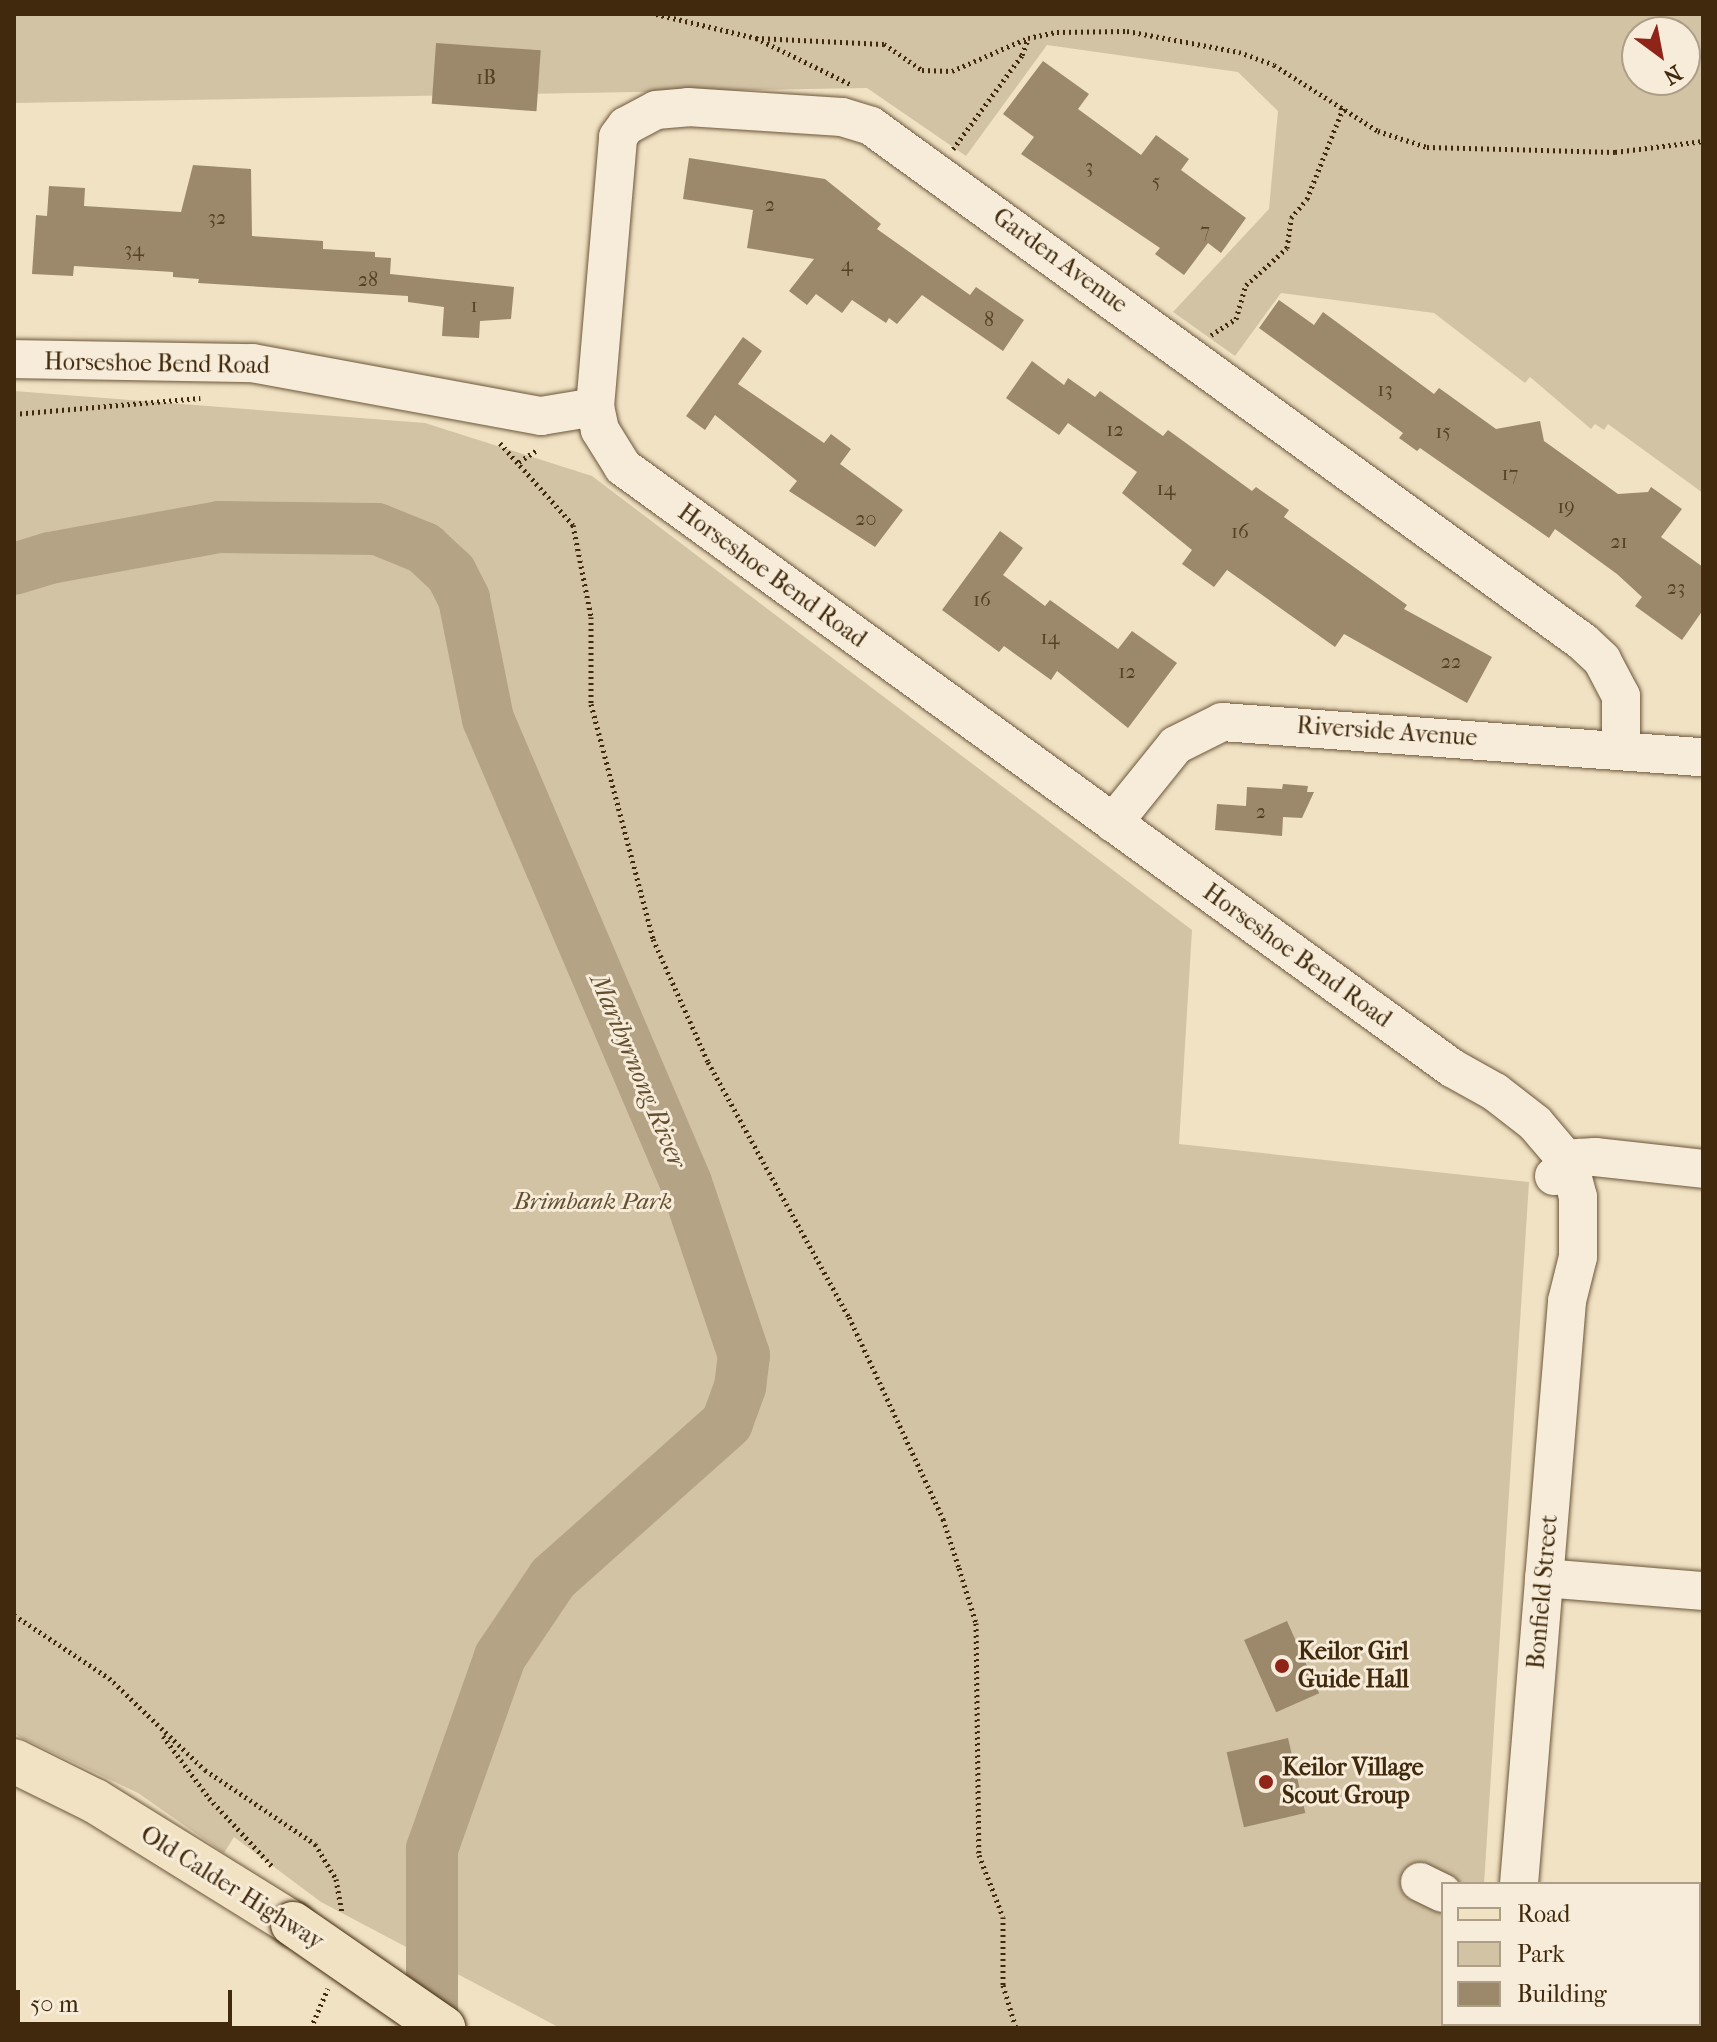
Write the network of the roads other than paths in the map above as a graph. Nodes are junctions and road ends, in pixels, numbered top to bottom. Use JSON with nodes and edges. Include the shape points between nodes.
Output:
{"nodes":[{"id":1,"x":14,"y":359,"type":"edge"},
{"id":2,"x":595,"y":407,"type":"junction"},
{"id":3,"x":1621,"y":750,"type":"junction"},
{"id":4,"x":1703,"y":757,"type":"edge"},
{"id":5,"x":1113,"y":823,"type":"junction"},
{"id":6,"x":1703,"y":1169,"type":"edge"},
{"id":7,"x":1566,"y":1174,"type":"junction"},
{"id":8,"x":1544,"y":1578,"type":"junction"},
{"id":9,"x":1703,"y":1591,"type":"edge"},
{"id":10,"x":14,"y":1761,"type":"edge"},
{"id":11,"x":1519,"y":1882,"type":"edge"},
{"id":12,"x":443,"y":2028,"type":"edge"}],
"edges":[{"from":1,"to":2,"type":"street","name":"Horseshoe Bend Road","via":[[252,363],[541,416]]},
{"from":2,"to":3,"type":"street","name":"Garden Avenue","via":[[614,145],[626,126],[656,110],[688,107],[864,122],[1583,642],[1602,660],[1621,696]]},
{"from":2,"to":5,"type":"street","name":"Horseshoe Bend Road","via":[[600,430],[623,467]]},
{"from":3,"to":4,"type":"street","name":"Riverside Avenue"},
{"from":3,"to":5,"type":"street","name":"Riverside Avenue","via":[[1222,722],[1176,745]]},
{"from":5,"to":7,"type":"street","name":"Horseshoe Bend Road","via":[[1452,1068],[1495,1092],[1535,1123]]},
{"from":6,"to":7,"type":"street","via":[[1648,1164]]},
{"from":7,"to":8,"type":"street","name":"Bonfield Street","via":[[1561,1199],[1567,1301]]},
{"from":8,"to":9,"type":"street"},
{"from":8,"to":11,"type":"street","name":"Bonfield Street"},
{"from":10,"to":12,"type":"main road","name":"Old Calder Highway","bridge":true,"via":[[95,1801],[293,1924]]}]}
